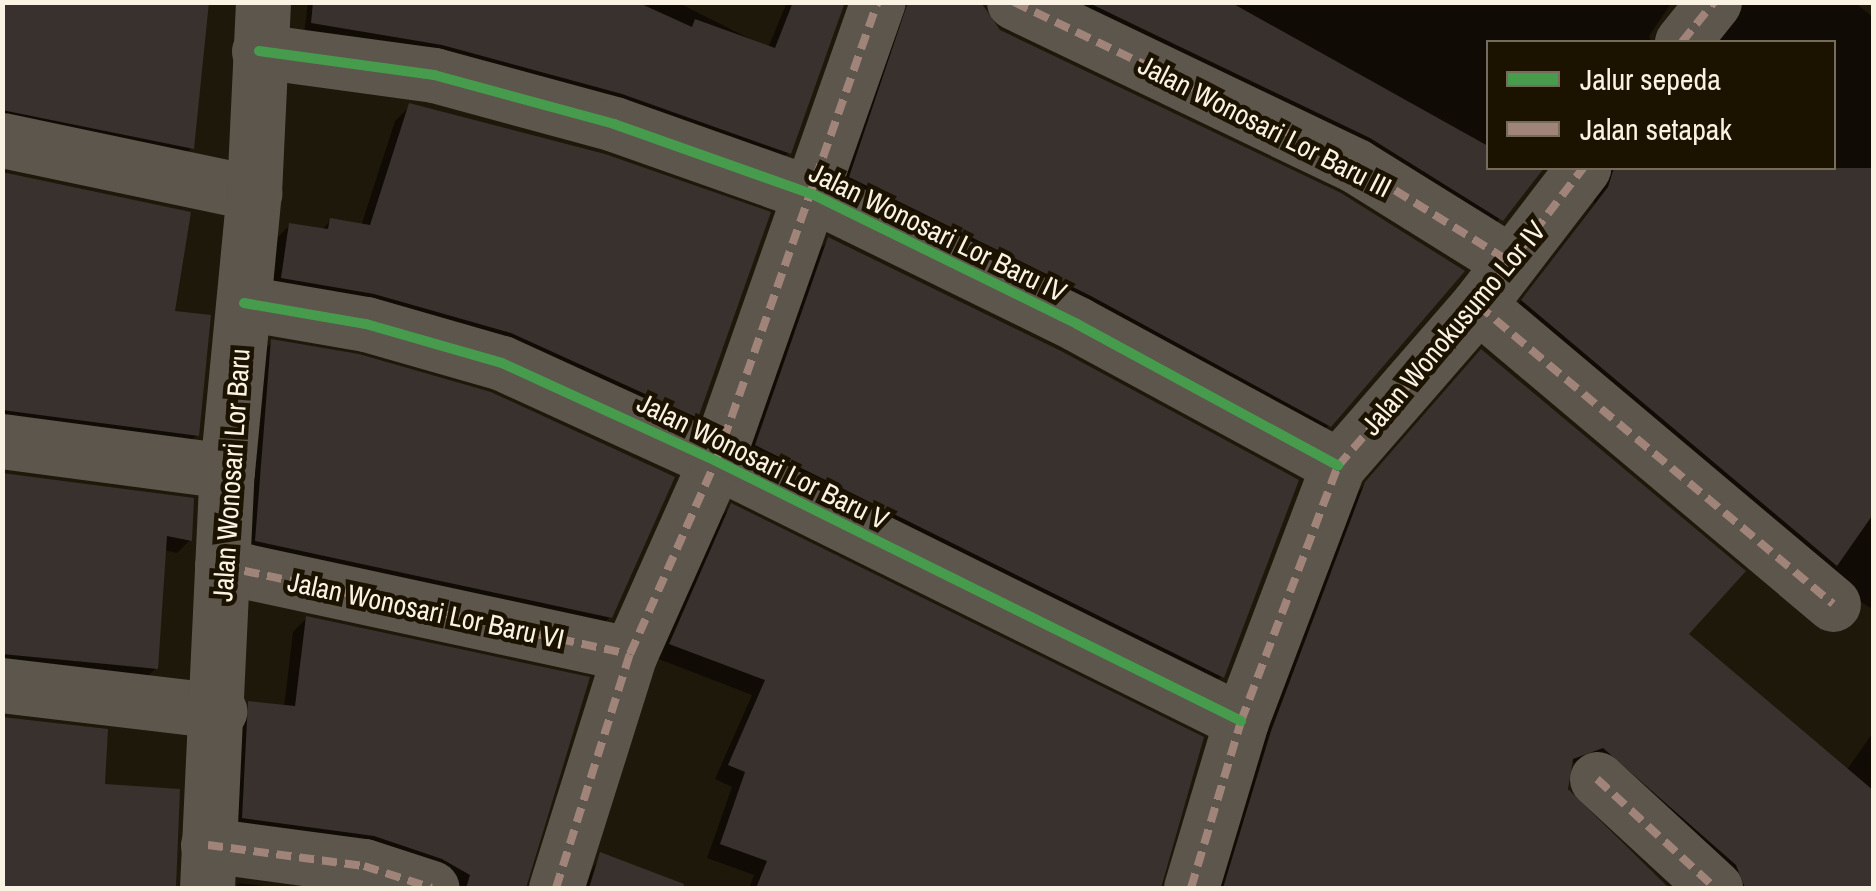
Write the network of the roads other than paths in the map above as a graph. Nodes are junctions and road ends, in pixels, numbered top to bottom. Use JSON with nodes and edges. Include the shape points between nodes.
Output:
{"nodes":[{"id":1,"x":878,"y":2,"type":"edge"},
{"id":2,"x":1014,"y":2,"type":"edge"},
{"id":3,"x":1714,"y":2,"type":"edge"},
{"id":4,"x":261,"y":27,"type":"edge"},
{"id":5,"x":1684,"y":40,"type":"edge"},
{"id":6,"x":2,"y":140,"type":"edge"},
{"id":7,"x":1581,"y":170,"type":"edge"},
{"id":8,"x":254,"y":193,"type":"junction"},
{"id":9,"x":812,"y":194,"type":"junction"},
{"id":10,"x":1494,"y":283,"type":"junction"},
{"id":11,"x":244,"y":302,"type":"junction"},
{"id":12,"x":2,"y":440,"type":"edge"},
{"id":13,"x":716,"y":461,"type":"junction"},
{"id":14,"x":1338,"y":466,"type":"junction"},
{"id":15,"x":227,"y":471,"type":"junction"},
{"id":16,"x":222,"y":566,"type":"junction"},
{"id":17,"x":1832,"y":604,"type":"dead end"},
{"id":18,"x":630,"y":654,"type":"junction"},
{"id":19,"x":2,"y":685,"type":"edge"},
{"id":20,"x":219,"y":711,"type":"junction"},
{"id":21,"x":1241,"y":720,"type":"junction"},
{"id":22,"x":1597,"y":780,"type":"dead end"},
{"id":23,"x":207,"y":867,"type":"edge"},
{"id":24,"x":432,"y":888,"type":"edge"},
{"id":25,"x":556,"y":888,"type":"edge"},
{"id":26,"x":1191,"y":888,"type":"edge"},
{"id":27,"x":1715,"y":888,"type":"edge"}],
"edges":[{"from":1,"to":9,"type":"street"},
{"from":2,"to":10,"type":"street","name":"Jalan Wonosari Lor Baru III","via":[[1356,166]]},
{"from":3,"to":5,"type":"street"},
{"from":4,"to":8,"type":"street","name":"Jalan Wonosari Lor Baru"},
{"from":4,"to":9,"type":"street","name":"Jalan Wonosari Lor Baru IV","via":[[614,124]]},
{"from":6,"to":8,"type":"street"},
{"from":7,"to":10,"type":"street","name":"Jalan Wonokusumo Lor IV"},
{"from":8,"to":11,"type":"street","name":"Jalan Wonosari Lor Baru"},
{"from":9,"to":13,"type":"street"},
{"from":9,"to":14,"type":"street","name":"Jalan Wonosari Lor Baru IV","via":[[1077,324]]},
{"from":10,"to":14,"type":"street","name":"Jalan Wonokusumo Lor IV"},
{"from":10,"to":17,"type":"street","name":"Jalan Wonosari Lor Baru III"},
{"from":11,"to":13,"type":"street","name":"Jalan Wonosari Lor Baru V","via":[[366,324],[502,362]]},
{"from":11,"to":15,"type":"street","name":"Jalan Wonosari Lor Baru"},
{"from":12,"to":15,"type":"street"},
{"from":13,"to":18,"type":"street"},
{"from":13,"to":21,"type":"street","name":"Jalan Wonosari Lor Baru V"},
{"from":14,"to":21,"type":"street","name":"Jalan Wonokusumo Lor IV"},
{"from":15,"to":16,"type":"street","name":"Jalan Wonosari Lor Baru"},
{"from":16,"to":18,"type":"street","name":"Jalan Wonosari Lor Baru VI"},
{"from":16,"to":20,"type":"street","name":"Jalan Wonosari Lor Baru"},
{"from":18,"to":25,"type":"street"},
{"from":19,"to":20,"type":"street"},
{"from":20,"to":23,"type":"street","name":"Jalan Wonosari Lor Baru"},
{"from":21,"to":26,"type":"street","name":"Jalan Wonokusumo Lor IV"},
{"from":22,"to":27,"type":"street"},
{"from":23,"to":24,"type":"street","via":[[364,866]]}]}
